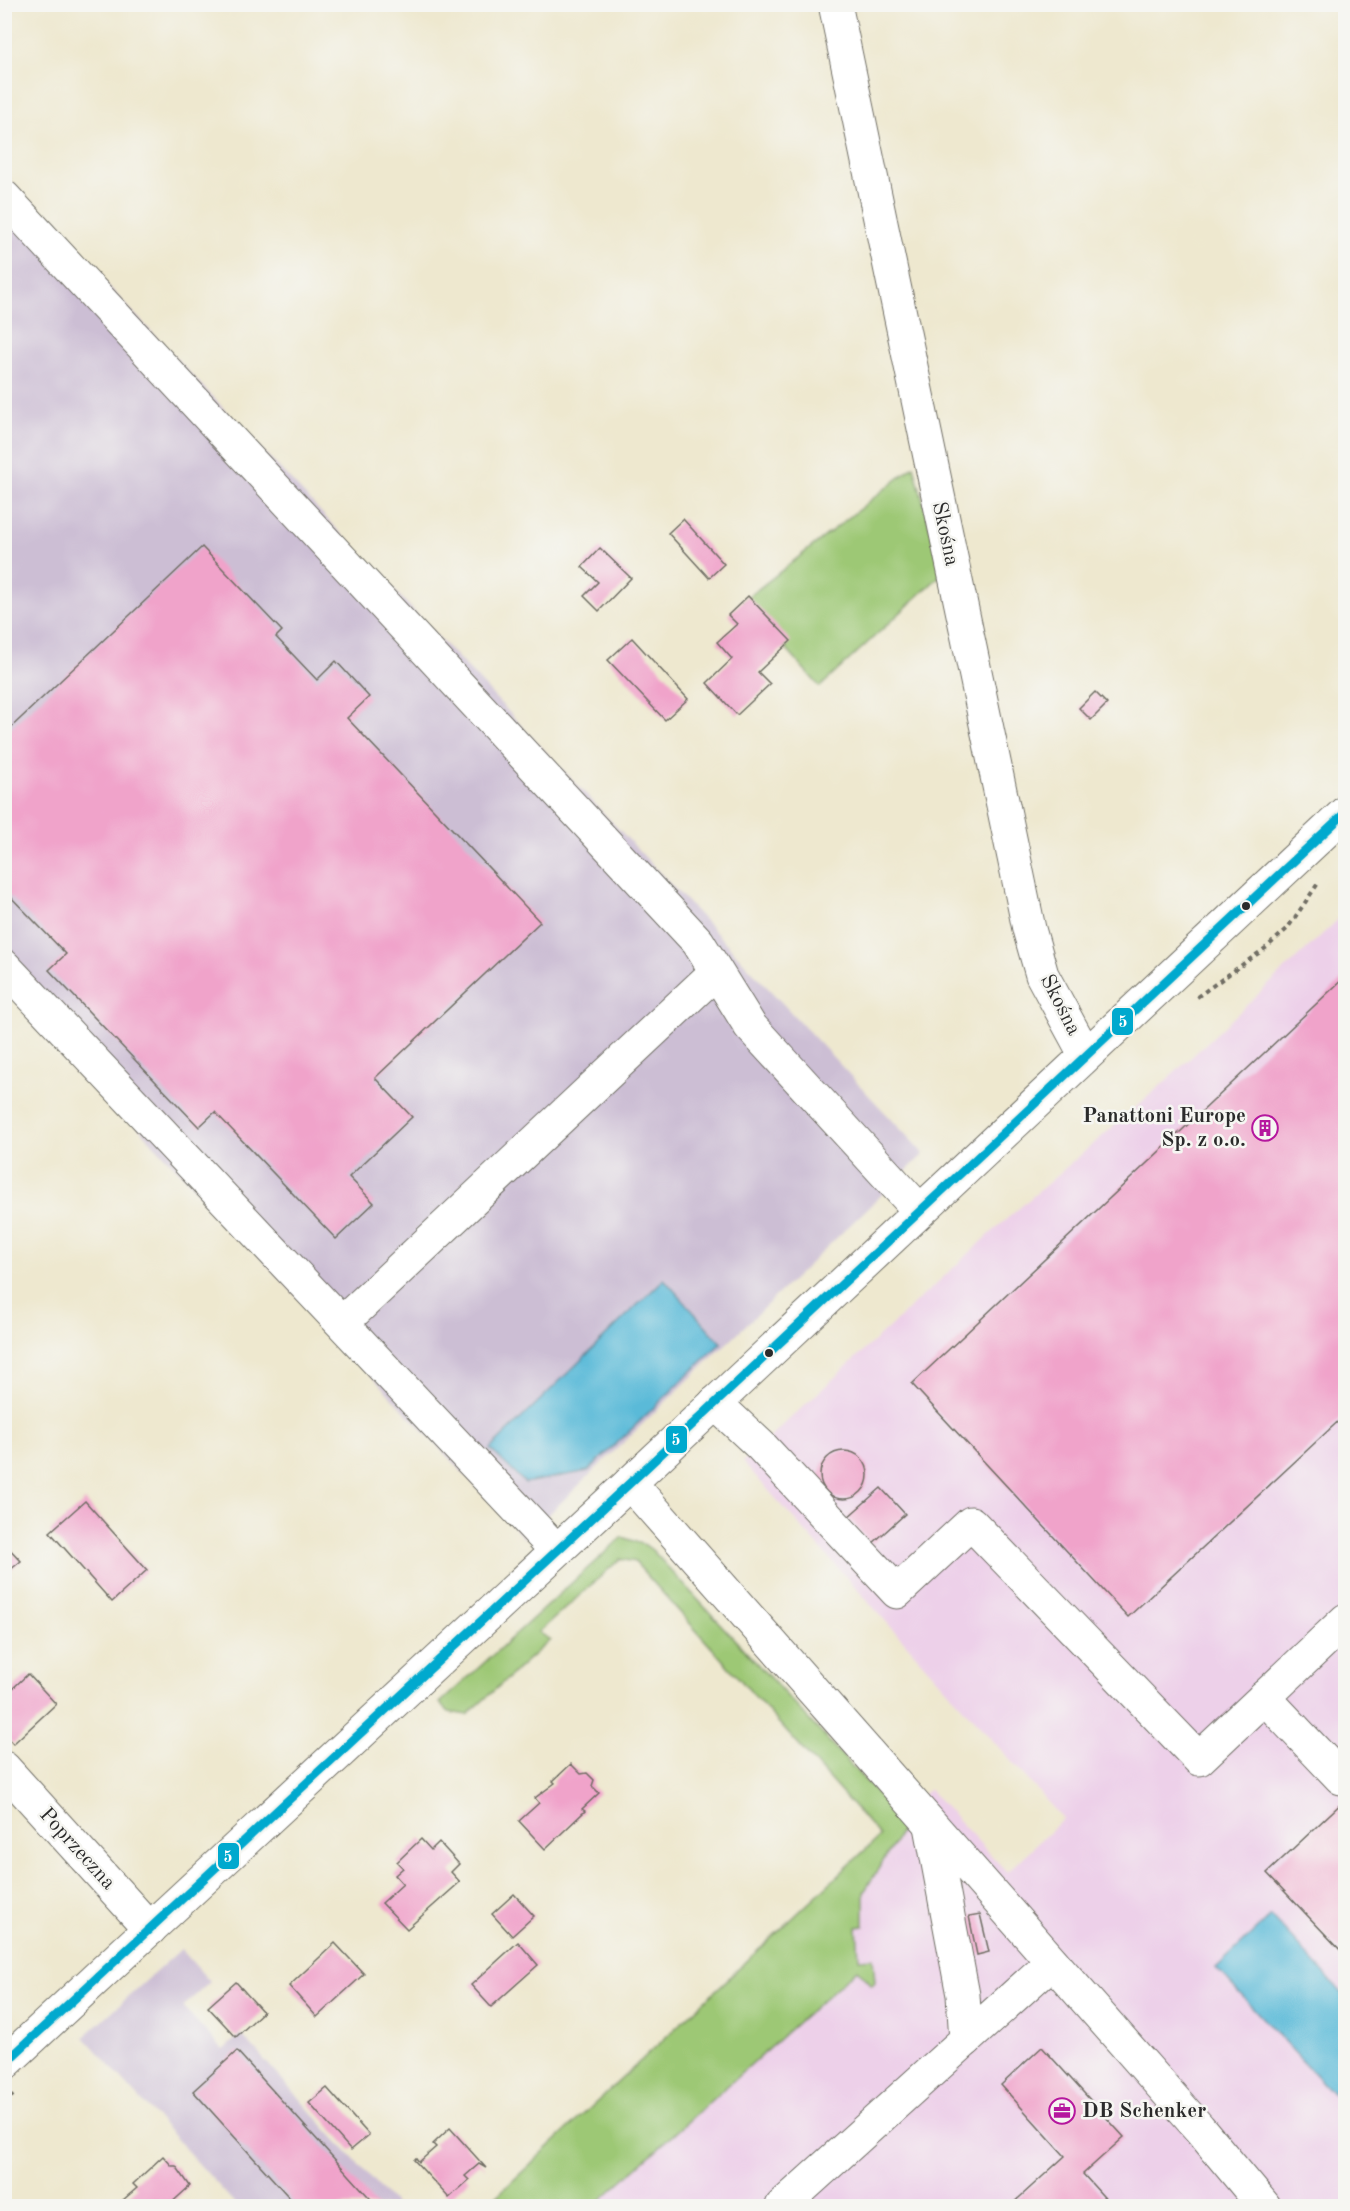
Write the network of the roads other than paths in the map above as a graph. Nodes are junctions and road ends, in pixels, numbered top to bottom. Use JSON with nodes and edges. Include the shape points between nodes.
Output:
{"nodes":[{"id":1,"x":835,"y":4,"type":"edge"},
{"id":2,"x":4,"y":197,"type":"edge"},
{"id":3,"x":1346,"y":812,"type":"edge"},
{"id":4,"x":4,"y":966,"type":"edge"},
{"id":5,"x":716,"y":972,"type":"junction"},
{"id":6,"x":1085,"y":1054,"type":"junction"},
{"id":7,"x":919,"y":1210,"type":"junction"},
{"id":8,"x":343,"y":1322,"type":"junction"},
{"id":9,"x":715,"y":1403,"type":"junction"},
{"id":10,"x":630,"y":1483,"type":"junction"},
{"id":11,"x":556,"y":1550,"type":"junction"},
{"id":12,"x":1346,"y":1620,"type":"edge"},
{"id":13,"x":1264,"y":1697,"type":"junction"},
{"id":14,"x":4,"y":1768,"type":"edge"},
{"id":15,"x":1341,"y":1778,"type":"dead end"},
{"id":16,"x":930,"y":1824,"type":"junction"},
{"id":17,"x":150,"y":1929,"type":"junction"},
{"id":18,"x":1052,"y":1962,"type":"junction"},
{"id":19,"x":966,"y":2040,"type":"junction"},
{"id":20,"x":4,"y":2064,"type":"edge"},
{"id":21,"x":782,"y":2206,"type":"edge"},
{"id":22,"x":1264,"y":2206,"type":"edge"}],
"edges":[{"from":1,"to":6,"type":"street","name":"Skośna","via":[[1029,929],[1042,975]]},
{"from":2,"to":5,"type":"street","via":[[615,851],[698,942]]},
{"from":3,"to":6,"type":"street"},
{"from":4,"to":8,"type":"street"},
{"from":5,"to":7,"type":"street","via":[[750,1026]]},
{"from":5,"to":8,"type":"street"},
{"from":6,"to":7,"type":"street"},
{"from":7,"to":9,"type":"street"},
{"from":8,"to":11,"type":"street"},
{"from":9,"to":10,"type":"street"},
{"from":9,"to":13,"type":"street","via":[[761,1446],[897,1592],[971,1523],[1199,1759]]},
{"from":10,"to":11,"type":"street"},
{"from":10,"to":16,"type":"street"},
{"from":11,"to":17,"type":"street"},
{"from":12,"to":13,"type":"street"},
{"from":13,"to":15,"type":"street"},
{"from":14,"to":17,"type":"street","name":"Poprzeczna"},
{"from":16,"to":18,"type":"street"},
{"from":16,"to":19,"type":"street","via":[[962,1987]]},
{"from":17,"to":20,"type":"street"},
{"from":18,"to":19,"type":"street"},
{"from":18,"to":22,"type":"street"},
{"from":19,"to":21,"type":"street"}]}
